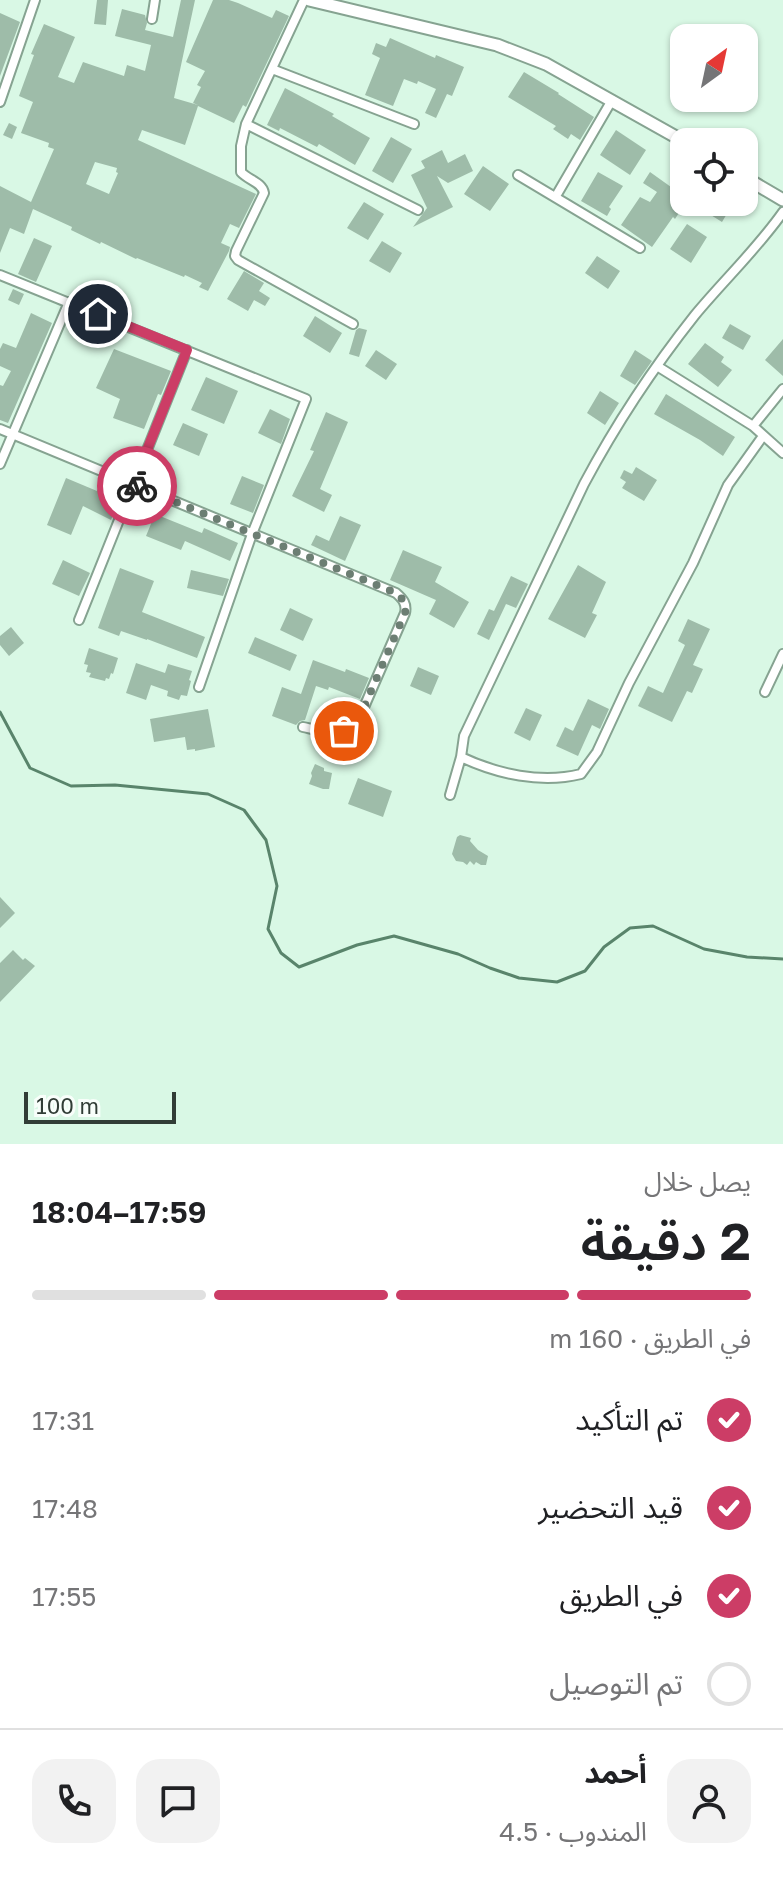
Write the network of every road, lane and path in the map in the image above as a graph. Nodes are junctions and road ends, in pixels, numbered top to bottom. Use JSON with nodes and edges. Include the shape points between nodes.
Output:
{"nodes":[{"id":1,"x":35,"y":0,"type":"edge"},
{"id":2,"x":155,"y":0,"type":"edge"},
{"id":3,"x":306,"y":0,"type":"edge"},
{"id":4,"x":152,"y":19,"type":"dead end"},
{"id":5,"x":272,"y":69,"type":"junction"},
{"id":6,"x":612,"y":100,"type":"junction"},
{"id":7,"x":0,"y":102,"type":"edge"},
{"id":8,"x":246,"y":124,"type":"junction"},
{"id":9,"x":414,"y":124,"type":"dead end"},
{"id":10,"x":670,"y":133,"type":"edge"},
{"id":11,"x":518,"y":175,"type":"dead end"},
{"id":12,"x":758,"y":185,"type":"edge"},
{"id":13,"x":556,"y":196,"type":"junction"},
{"id":14,"x":783,"y":200,"type":"edge"},
{"id":15,"x":418,"y":210,"type":"dead end"},
{"id":16,"x":783,"y":212,"type":"edge"},
{"id":17,"x":640,"y":248,"type":"dead end"},
{"id":18,"x":0,"y":275,"type":"edge"},
{"id":19,"x":69,"y":302,"type":"junction"},
{"id":20,"x":353,"y":324,"type":"dead end"},
{"id":21,"x":187,"y":350,"type":"junction"},
{"id":22,"x":657,"y":366,"type":"junction"},
{"id":23,"x":783,"y":389,"type":"edge"},
{"id":24,"x":753,"y":426,"type":"junction"},
{"id":25,"x":0,"y":429,"type":"edge"},
{"id":26,"x":12,"y":434,"type":"junction"},
{"id":27,"x":763,"y":436,"type":"junction"},
{"id":28,"x":783,"y":453,"type":"edge"},
{"id":29,"x":0,"y":464,"type":"edge"},
{"id":30,"x":133,"y":485,"type":"junction"},
{"id":31,"x":252,"y":534,"type":"junction"},
{"id":32,"x":79,"y":620,"type":"dead end"},
{"id":33,"x":783,"y":654,"type":"edge"},
{"id":34,"x":199,"y":687,"type":"dead end"},
{"id":35,"x":765,"y":692,"type":"dead end"},
{"id":36,"x":303,"y":727,"type":"dead end"},
{"id":37,"x":461,"y":757,"type":"junction"},
{"id":38,"x":450,"y":795,"type":"dead end"}],
"edges":[{"from":1,"to":7,"type":"street"},
{"from":2,"to":4,"type":"street"},
{"from":3,"to":5,"type":"street"},
{"from":3,"to":6,"type":"main road","via":[[497,45],[546,64]]},
{"from":5,"to":8,"type":"street"},
{"from":5,"to":9,"type":"street"},
{"from":6,"to":10,"type":"main road"},
{"from":6,"to":13,"type":"street"},
{"from":8,"to":15,"type":"street"},
{"from":8,"to":20,"type":"street","via":[[242,173],[264,193],[235,256]]},
{"from":11,"to":13,"type":"street"},
{"from":12,"to":14,"type":"main road"},
{"from":13,"to":17,"type":"street"},
{"from":16,"to":22,"type":"street"},
{"from":18,"to":19,"type":"street"},
{"from":19,"to":21,"type":"street"},
{"from":19,"to":26,"type":"street"},
{"from":21,"to":30,"type":"street"},
{"from":21,"to":31,"type":"street","via":[[306,399]]},
{"from":22,"to":24,"type":"street"},
{"from":22,"to":37,"type":"street","via":[[584,484],[464,736]]},
{"from":23,"to":24,"type":"street"},
{"from":24,"to":27,"type":"street"},
{"from":25,"to":26,"type":"street"},
{"from":26,"to":29,"type":"street"},
{"from":26,"to":30,"type":"street"},
{"from":27,"to":28,"type":"street"},
{"from":27,"to":37,"type":"street","via":[[728,485],[597,752],[581,774],[562,779],[531,776],[484,768]]},
{"from":30,"to":31,"type":"street"},
{"from":30,"to":32,"type":"street"},
{"from":31,"to":34,"type":"street"},
{"from":31,"to":36,"type":"street","via":[[396,593],[406,604],[358,721],[333,733]]},
{"from":33,"to":35,"type":"street"},
{"from":37,"to":38,"type":"street"}]}
